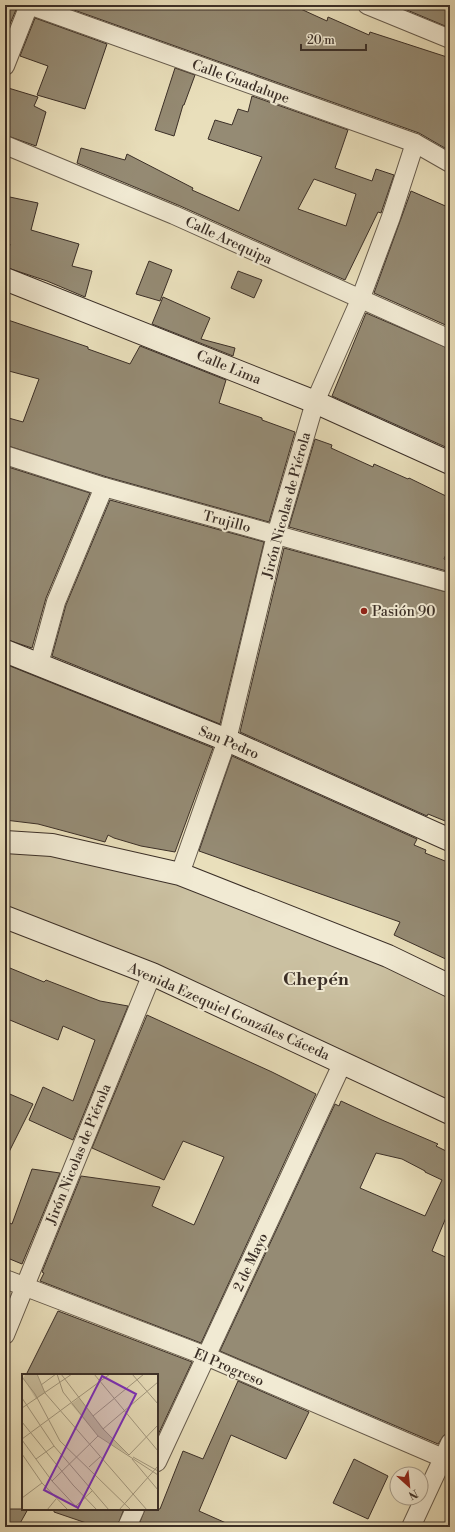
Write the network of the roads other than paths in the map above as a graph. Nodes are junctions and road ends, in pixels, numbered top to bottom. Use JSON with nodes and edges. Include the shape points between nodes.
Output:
{"nodes":[{"id":1,"x":29,"y":5,"type":"edge"},
{"id":2,"x":367,"y":5,"type":"edge"},
{"id":3,"x":450,"y":39,"type":"edge"},
{"id":4,"x":5,"y":66,"type":"edge"},
{"id":5,"x":415,"y":143,"type":"junction"},
{"id":6,"x":5,"y":145,"type":"edge"},
{"id":7,"x":450,"y":163,"type":"edge"},
{"id":8,"x":5,"y":279,"type":"edge"},
{"id":9,"x":360,"y":300,"type":"junction"},
{"id":10,"x":450,"y":340,"type":"edge"},
{"id":11,"x":315,"y":402,"type":"junction"},
{"id":12,"x":5,"y":456,"type":"edge"},
{"id":13,"x":450,"y":463,"type":"edge"},
{"id":14,"x":104,"y":487,"type":"junction"},
{"id":15,"x":276,"y":535,"type":"junction"},
{"id":16,"x":450,"y":583,"type":"edge"},
{"id":17,"x":5,"y":650,"type":"edge"},
{"id":18,"x":39,"y":664,"type":"junction"},
{"id":19,"x":227,"y":740,"type":"junction"},
{"id":20,"x":450,"y":840,"type":"edge"},
{"id":21,"x":5,"y":842,"type":"edge"},
{"id":22,"x":180,"y":874,"type":"junction"},
{"id":23,"x":5,"y":917,"type":"edge"},
{"id":24,"x":152,"y":974,"type":"junction"},
{"id":25,"x":450,"y":986,"type":"edge"},
{"id":26,"x":343,"y":1062,"type":"junction"},
{"id":27,"x":450,"y":1113,"type":"edge"},
{"id":28,"x":5,"y":1279,"type":"edge"},
{"id":29,"x":24,"y":1287,"type":"junction"},
{"id":30,"x":5,"y":1335,"type":"edge"},
{"id":31,"x":206,"y":1356,"type":"junction"},
{"id":32,"x":448,"y":1454,"type":"edge"},
{"id":33,"x":158,"y":1460,"type":"edge"},
{"id":34,"x":136,"y":1510,"type":"edge"},
{"id":35,"x":127,"y":1527,"type":"edge"},
{"id":36,"x":412,"y":1527,"type":"edge"}],
"edges":[{"from":1,"to":4,"type":"street"},
{"from":1,"to":5,"type":"street","name":"Calle Guadalupe"},
{"from":2,"to":3,"type":"street"},
{"from":5,"to":7,"type":"street","name":"Calle Guadalupe"},
{"from":5,"to":9,"type":"street","name":"Jirón Nicolas de Piérola","via":[[391,218]]},
{"from":6,"to":9,"type":"street","name":"Calle Arequipa","via":[[174,215]]},
{"from":8,"to":11,"type":"street","name":"Calle Lima"},
{"from":9,"to":10,"type":"street","name":"Calle Arequipa"},
{"from":9,"to":11,"type":"street","name":"Jirón Nicolas de Piérola"},
{"from":11,"to":13,"type":"street","name":"Calle Lima"},
{"from":11,"to":15,"type":"street","name":"Jirón Nicolas de Piérola"},
{"from":12,"to":14,"type":"street","name":"Trujillo"},
{"from":14,"to":15,"type":"street","name":"Trujillo"},
{"from":14,"to":18,"type":"street","via":[[56,602]]},
{"from":15,"to":16,"type":"street","name":"Trujillo"},
{"from":15,"to":19,"type":"street","name":"Jirón Nicolas de Piérola"},
{"from":17,"to":18,"type":"street","name":"San Pedro"},
{"from":18,"to":19,"type":"street","name":"San Pedro"},
{"from":19,"to":20,"type":"street","name":"San Pedro"},
{"from":19,"to":22,"type":"street","name":"Jirón Nicolas de Piérola"},
{"from":21,"to":22,"type":"street","via":[[52,845]]},
{"from":22,"to":25,"type":"street","via":[[388,956]]},
{"from":23,"to":24,"type":"street","name":"Avenida Ezequiel Gonzáles Cáceda"},
{"from":24,"to":26,"type":"street","name":"Avenida Ezequiel Gonzáles Cáceda"},
{"from":24,"to":29,"type":"street","name":"Jirón Nicolas de Piérola"},
{"from":26,"to":27,"type":"street","name":"Avenida Ezequiel Gonzáles Cáceda"},
{"from":26,"to":31,"type":"street","name":"2 de Mayo"},
{"from":28,"to":29,"type":"street","name":"El Progreso"},
{"from":29,"to":30,"type":"street","name":"Jirón Nicolas de Piérola"},
{"from":29,"to":31,"type":"street","name":"El Progreso"},
{"from":31,"to":32,"type":"street","name":"El Progreso"},
{"from":31,"to":33,"type":"street","name":"2 de Mayo"},
{"from":32,"to":36,"type":"street"},
{"from":34,"to":35,"type":"street"}]}
